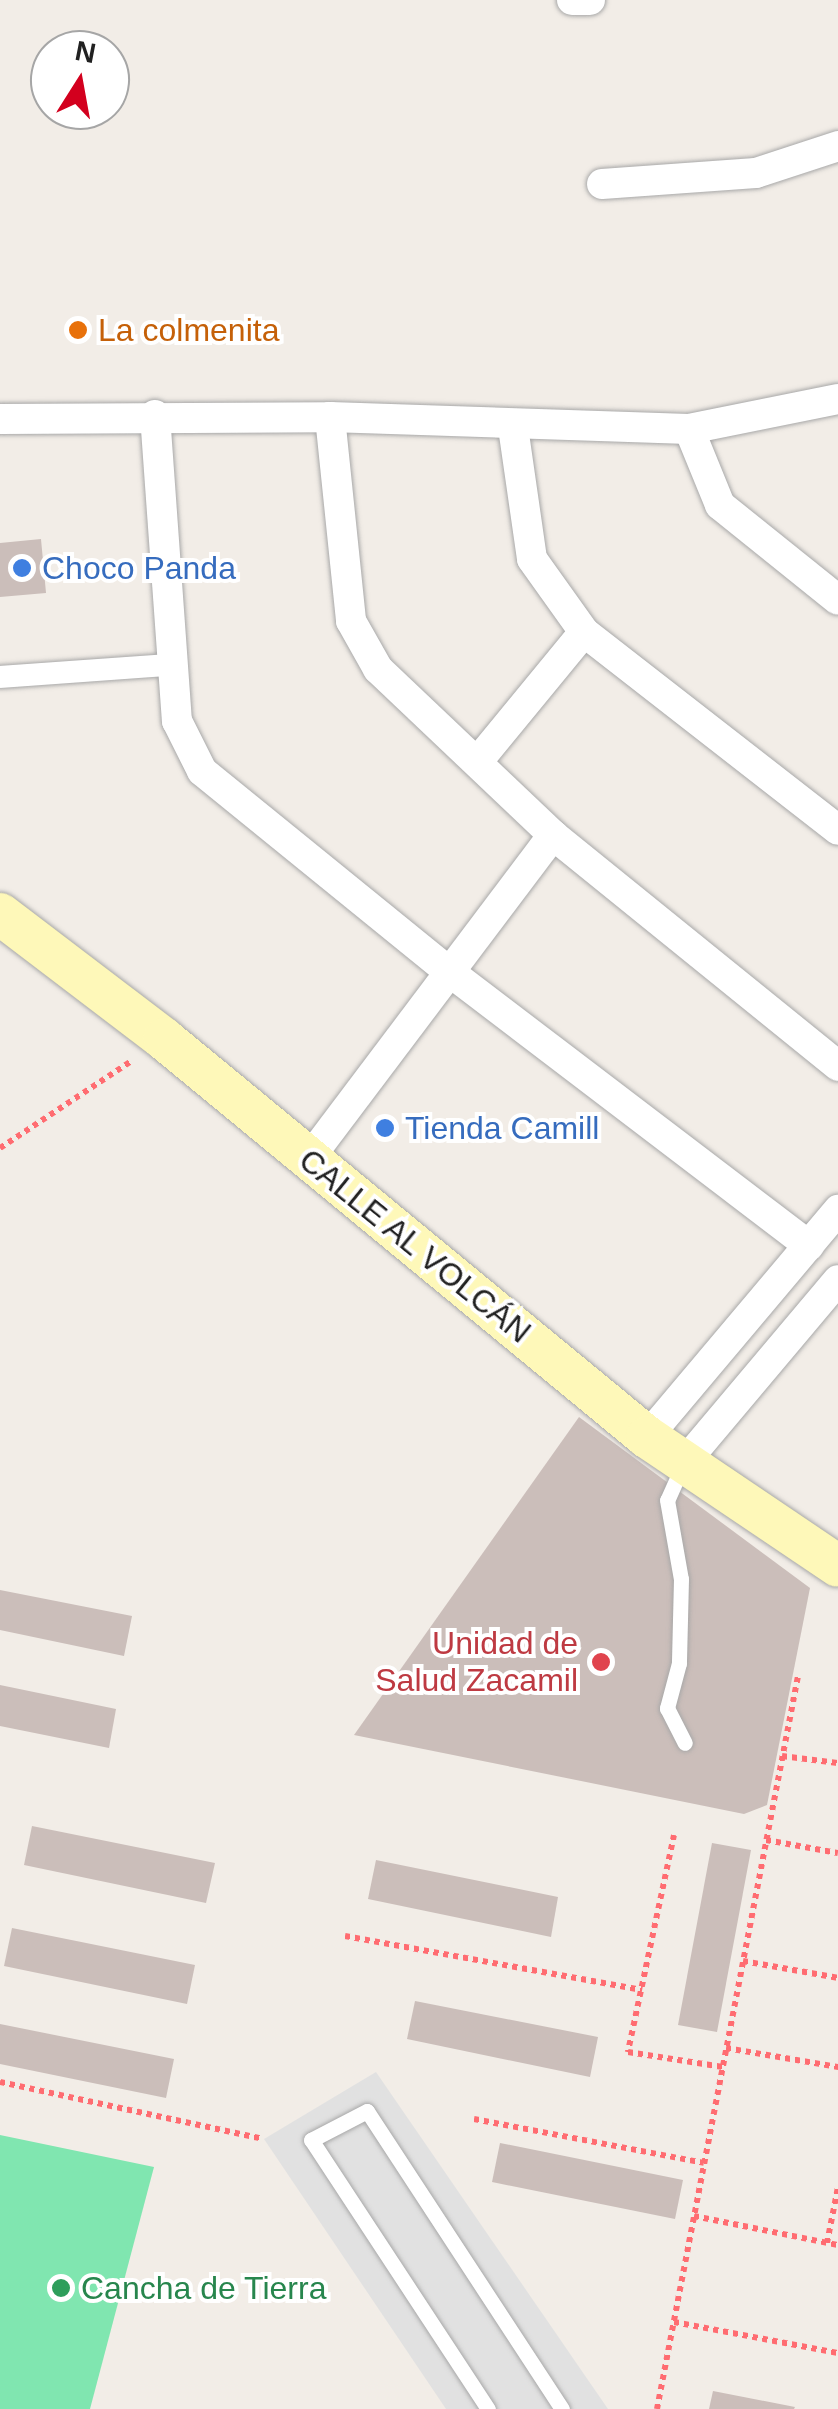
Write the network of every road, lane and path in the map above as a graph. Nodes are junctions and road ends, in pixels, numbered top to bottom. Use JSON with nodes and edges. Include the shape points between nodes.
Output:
{"nodes":[{"id":1,"x":572,"y":0,"type":"edge"},
{"id":2,"x":590,"y":0,"type":"edge"},
{"id":3,"x":838,"y":146,"type":"edge"},
{"id":4,"x":602,"y":184,"type":"dead end"},
{"id":5,"x":838,"y":399,"type":"edge"},
{"id":6,"x":155,"y":416,"type":"junction"},
{"id":7,"x":330,"y":417,"type":"junction"},
{"id":8,"x":0,"y":419,"type":"edge"},
{"id":9,"x":513,"y":427,"type":"junction"},
{"id":10,"x":689,"y":429,"type":"junction"},
{"id":11,"x":838,"y":600,"type":"edge"},
{"id":12,"x":584,"y":632,"type":"junction"},
{"id":13,"x":169,"y":664,"type":"junction"},
{"id":14,"x":0,"y":678,"type":"edge"},
{"id":15,"x":478,"y":761,"type":"junction"},
{"id":16,"x":838,"y":830,"type":"edge"},
{"id":17,"x":553,"y":835,"type":"junction"},
{"id":18,"x":0,"y":914,"type":"edge"},
{"id":19,"x":451,"y":973,"type":"junction"},
{"id":20,"x":164,"y":1040,"type":"junction"},
{"id":21,"x":838,"y":1066,"type":"edge"},
{"id":22,"x":0,"y":1148,"type":"edge"},
{"id":23,"x":308,"y":1160,"type":"junction"},
{"id":24,"x":838,"y":1210,"type":"edge"},
{"id":25,"x":809,"y":1246,"type":"junction"},
{"id":26,"x":838,"y":1280,"type":"edge"},
{"id":27,"x":740,"y":1328,"type":"junction"},
{"id":28,"x":773,"y":1357,"type":"junction"},
{"id":29,"x":647,"y":1437,"type":"junction"},
{"id":30,"x":684,"y":1463,"type":"junction"},
{"id":31,"x":838,"y":1566,"type":"edge"},
{"id":32,"x":798,"y":1676,"type":"dead end"},
{"id":33,"x":685,"y":1743,"type":"dead end"},
{"id":34,"x":782,"y":1756,"type":"junction"},
{"id":35,"x":838,"y":1763,"type":"edge"},
{"id":36,"x":674,"y":1835,"type":"dead end"},
{"id":37,"x":766,"y":1840,"type":"junction"},
{"id":38,"x":838,"y":1853,"type":"edge"},
{"id":39,"x":344,"y":1936,"type":"dead end"},
{"id":40,"x":743,"y":1961,"type":"junction"},
{"id":41,"x":838,"y":1978,"type":"edge"},
{"id":42,"x":642,"y":1990,"type":"junction"},
{"id":43,"x":726,"y":2048,"type":"junction"},
{"id":44,"x":723,"y":2066,"type":"junction"},
{"id":45,"x":838,"y":2067,"type":"edge"},
{"id":46,"x":0,"y":2082,"type":"edge"},
{"id":47,"x":474,"y":2118,"type":"dead end"},
{"id":48,"x":264,"y":2139,"type":"dead end"},
{"id":49,"x":704,"y":2164,"type":"junction"},
{"id":50,"x":838,"y":2188,"type":"edge"},
{"id":51,"x":694,"y":2216,"type":"junction"},
{"id":52,"x":826,"y":2243,"type":"junction"},
{"id":53,"x":838,"y":2245,"type":"edge"},
{"id":54,"x":674,"y":2322,"type":"junction"},
{"id":55,"x":838,"y":2353,"type":"edge"},
{"id":56,"x":488,"y":2409,"type":"edge"},
{"id":57,"x":562,"y":2409,"type":"edge"},
{"id":58,"x":657,"y":2409,"type":"edge"}],
"edges":[{"from":1,"to":2,"type":"street"},
{"from":3,"to":4,"type":"street","via":[[756,173]]},
{"from":5,"to":10,"type":"street"},
{"from":6,"to":7,"type":"street"},
{"from":6,"to":8,"type":"street"},
{"from":6,"to":13,"type":"street"},
{"from":7,"to":9,"type":"street"},
{"from":7,"to":15,"type":"street","via":[[351,621],[378,669]]},
{"from":9,"to":10,"type":"street"},
{"from":9,"to":12,"type":"street","via":[[532,559]]},
{"from":10,"to":11,"type":"street","via":[[720,505]]},
{"from":12,"to":15,"type":"street"},
{"from":12,"to":16,"type":"street"},
{"from":13,"to":14,"type":"street"},
{"from":13,"to":19,"type":"street","via":[[177,721],[202,772]]},
{"from":15,"to":17,"type":"street"},
{"from":17,"to":19,"type":"street"},
{"from":17,"to":21,"type":"street"},
{"from":18,"to":20,"type":"main road","name":"CALLE AL VOLCÁN"},
{"from":19,"to":23,"type":"street"},
{"from":19,"to":25,"type":"street"},
{"from":20,"to":22,"type":"path"},
{"from":20,"to":23,"type":"main road","name":"CALLE AL VOLCÁN"},
{"from":23,"to":29,"type":"main road","name":"CALLE AL VOLCÁN"},
{"from":24,"to":25,"type":"street"},
{"from":25,"to":27,"type":"street"},
{"from":26,"to":28,"type":"street"},
{"from":27,"to":28,"type":"street"},
{"from":27,"to":29,"type":"street"},
{"from":28,"to":30,"type":"street"},
{"from":29,"to":30,"type":"main road","name":"CALLE AL VOLCÁN"},
{"from":30,"to":31,"type":"main road","name":"CALLE AL VOLCÁN"},
{"from":30,"to":33,"type":"lane","via":[[667,1500],[682,1580],[680,1663],[666,1708]]},
{"from":32,"to":34,"type":"path"},
{"from":34,"to":35,"type":"path"},
{"from":34,"to":37,"type":"path"},
{"from":36,"to":42,"type":"path"},
{"from":37,"to":38,"type":"path"},
{"from":37,"to":40,"type":"path"},
{"from":39,"to":42,"type":"path"},
{"from":40,"to":41,"type":"path"},
{"from":40,"to":43,"type":"path"},
{"from":42,"to":44,"type":"path","via":[[628,2052]]},
{"from":43,"to":44,"type":"path"},
{"from":43,"to":45,"type":"path"},
{"from":44,"to":49,"type":"path"},
{"from":46,"to":48,"type":"path"},
{"from":47,"to":49,"type":"path"},
{"from":49,"to":51,"type":"path"},
{"from":50,"to":52,"type":"path"},
{"from":51,"to":52,"type":"path"},
{"from":51,"to":54,"type":"path"},
{"from":52,"to":53,"type":"path"},
{"from":54,"to":55,"type":"path"},
{"from":54,"to":58,"type":"path"},
{"from":56,"to":57,"type":"lane","via":[[312,2140],[367,2110]]}]}
